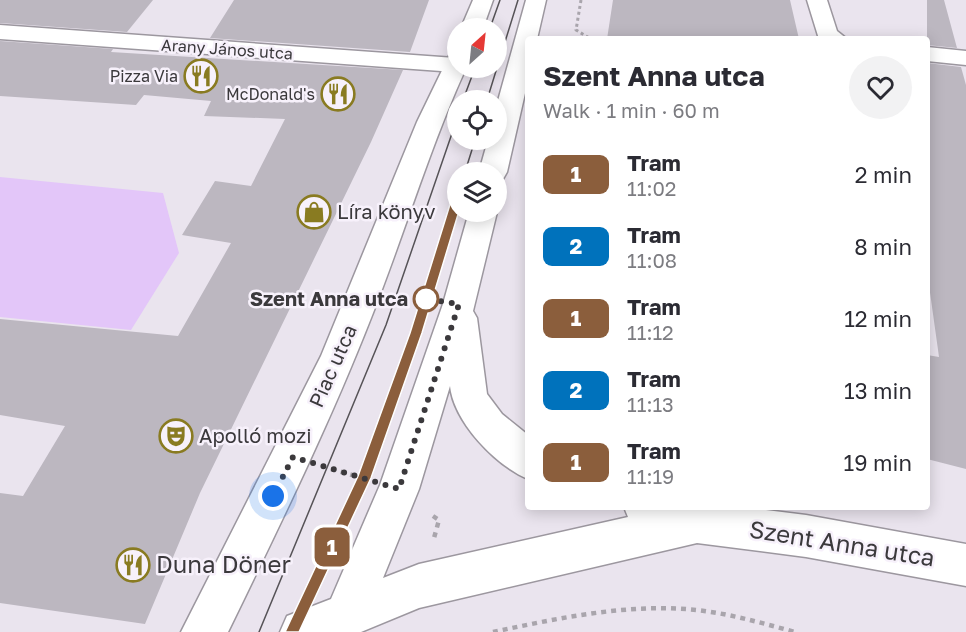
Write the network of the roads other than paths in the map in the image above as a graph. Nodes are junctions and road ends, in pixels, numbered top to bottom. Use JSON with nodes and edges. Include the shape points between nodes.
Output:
{"nodes":[{"id":1,"x":483,"y":0,"type":"edge"},
{"id":2,"x":536,"y":0,"type":"edge"},
{"id":3,"x":817,"y":0,"type":"edge"},
{"id":4,"x":476,"y":18,"type":"edge"},
{"id":5,"x":0,"y":32,"type":"edge"},
{"id":6,"x":527,"y":36,"type":"edge"},
{"id":7,"x":829,"y":36,"type":"edge"},
{"id":8,"x":525,"y":44,"type":"edge"},
{"id":9,"x":930,"y":54,"type":"edge"},
{"id":10,"x":966,"y":58,"type":"edge"},
{"id":11,"x":447,"y":61,"type":"edge"},
{"id":12,"x":448,"y":78,"type":"edge"},
{"id":13,"x":496,"y":162,"type":"edge"},
{"id":14,"x":480,"y":222,"type":"edge"},
{"id":15,"x":459,"y":304,"type":"junction"},
{"id":16,"x":525,"y":457,"type":"edge"},
{"id":17,"x":655,"y":510,"type":"edge"},
{"id":18,"x":697,"y":522,"type":"junction"},
{"id":19,"x":966,"y":565,"type":"edge"},
{"id":20,"x":342,"y":624,"type":"edge"},
{"id":21,"x":204,"y":632,"type":"edge"},
{"id":22,"x":303,"y":632,"type":"edge"}],
"edges":[{"from":1,"to":4,"type":"street"},
{"from":2,"to":6,"type":"street"},
{"from":3,"to":7,"type":"street"},
{"from":5,"to":11,"type":"street","name":"Arany János utca"},
{"from":8,"to":13,"type":"street"},
{"from":9,"to":10,"type":"street"},
{"from":12,"to":21,"type":"street","name":"Piac utca","via":[[355,316],[293,457]]},
{"from":14,"to":15,"type":"street"},
{"from":15,"to":16,"type":"street","via":[[470,400],[489,426]]},
{"from":15,"to":20,"type":"street","via":[[399,489]]},
{"from":17,"to":18,"type":"street"},
{"from":18,"to":19,"type":"street","name":"Szent Anna utca","via":[[806,536]]},
{"from":18,"to":20,"type":"street","name":"Szent Anna utca","via":[[419,586]]},
{"from":20,"to":22,"type":"street","name":"Szent Anna utca"}]}
